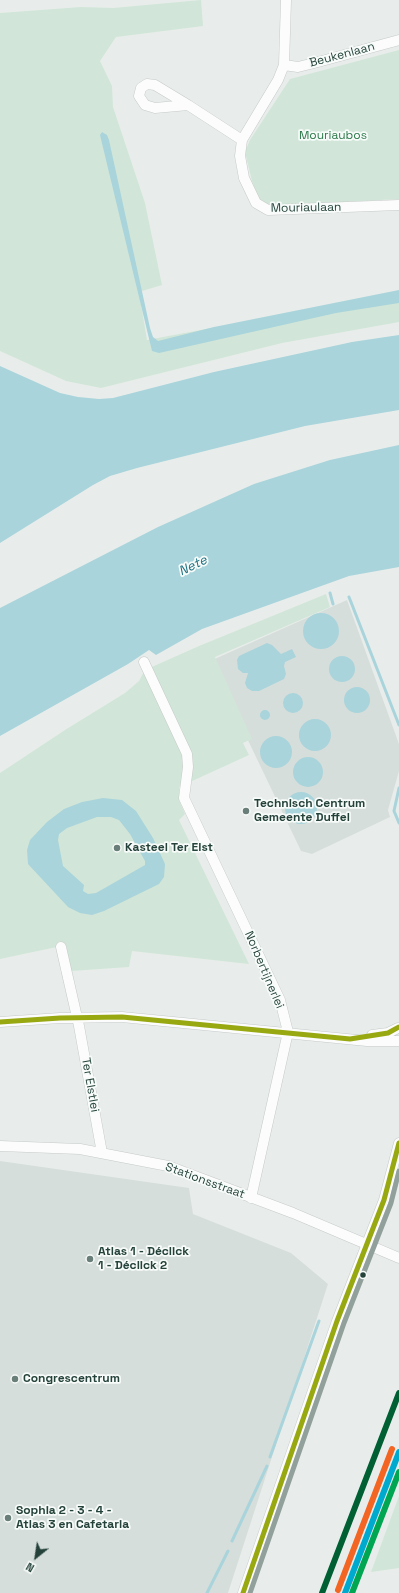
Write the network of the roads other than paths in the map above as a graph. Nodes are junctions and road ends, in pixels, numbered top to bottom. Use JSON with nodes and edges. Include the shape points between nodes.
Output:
{"nodes":[{"id":1,"x":286,"y":0,"type":"edge"},
{"id":2,"x":399,"y":40,"type":"edge"},
{"id":3,"x":284,"y":65,"type":"junction"},
{"id":4,"x":298,"y":67,"type":"junction"},
{"id":5,"x":278,"y":80,"type":"junction"},
{"id":6,"x":188,"y":105,"type":"dead end"},
{"id":7,"x":242,"y":140,"type":"junction"},
{"id":8,"x":399,"y":204,"type":"edge"},
{"id":9,"x":144,"y":662,"type":"dead end"},
{"id":10,"x":61,"y":947,"type":"dead end"},
{"id":11,"x":77,"y":1018,"type":"junction"},
{"id":12,"x":0,"y":1022,"type":"edge"},
{"id":13,"x":399,"y":1028,"type":"edge"},
{"id":14,"x":288,"y":1032,"type":"junction"},
{"id":15,"x":350,"y":1038,"type":"junction"},
{"id":16,"x":399,"y":1040,"type":"edge"},
{"id":17,"x":399,"y":1143,"type":"edge"},
{"id":18,"x":0,"y":1146,"type":"edge"},
{"id":19,"x":102,"y":1153,"type":"junction"},
{"id":20,"x":251,"y":1198,"type":"junction"},
{"id":21,"x":366,"y":1245,"type":"junction"},
{"id":22,"x":399,"y":1258,"type":"edge"},
{"id":23,"x":243,"y":1593,"type":"edge"}],
"edges":[{"from":1,"to":3,"type":"street","name":"Mouriaulaan"},
{"from":2,"to":4,"type":"street","name":"Beukenlaan"},
{"from":3,"to":4,"type":"street","name":"Beukenlaan"},
{"from":3,"to":5,"type":"street","name":"Mouriaulaan"},
{"from":4,"to":5,"type":"street"},
{"from":5,"to":7,"type":"street","name":"Mouriaulaan"},
{"from":6,"to":7,"type":"street"},
{"from":7,"to":8,"type":"street","name":"Mouriaulaan","via":[[240,156],[244,178],[256,204],[268,210]]},
{"from":9,"to":14,"type":"street","name":"Norbertijnerlei","via":[[187,754],[184,798],[280,1000]]},
{"from":10,"to":11,"type":"street","name":"Ter Elstlei"},
{"from":11,"to":12,"type":"street"},
{"from":11,"to":14,"type":"street","via":[[157,1020]]},
{"from":11,"to":19,"type":"street","name":"Ter Elstlei"},
{"from":13,"to":15,"type":"street","via":[[388,1033]]},
{"from":13,"to":16,"type":"street"},
{"from":14,"to":15,"type":"street"},
{"from":14,"to":20,"type":"street","name":"Norbertijnerlei"},
{"from":15,"to":16,"type":"street","via":[[367,1041]]},
{"from":17,"to":21,"type":"street","via":[[391,1177]]},
{"from":18,"to":19,"type":"street","name":"Stationsstraat","via":[[80,1149]]},
{"from":19,"to":20,"type":"street","name":"Stationsstraat","via":[[168,1166]]},
{"from":20,"to":21,"type":"street","name":"Stationsstraat"},
{"from":21,"to":22,"type":"street","name":"Stationsstraat"},
{"from":21,"to":23,"type":"street"}]}
